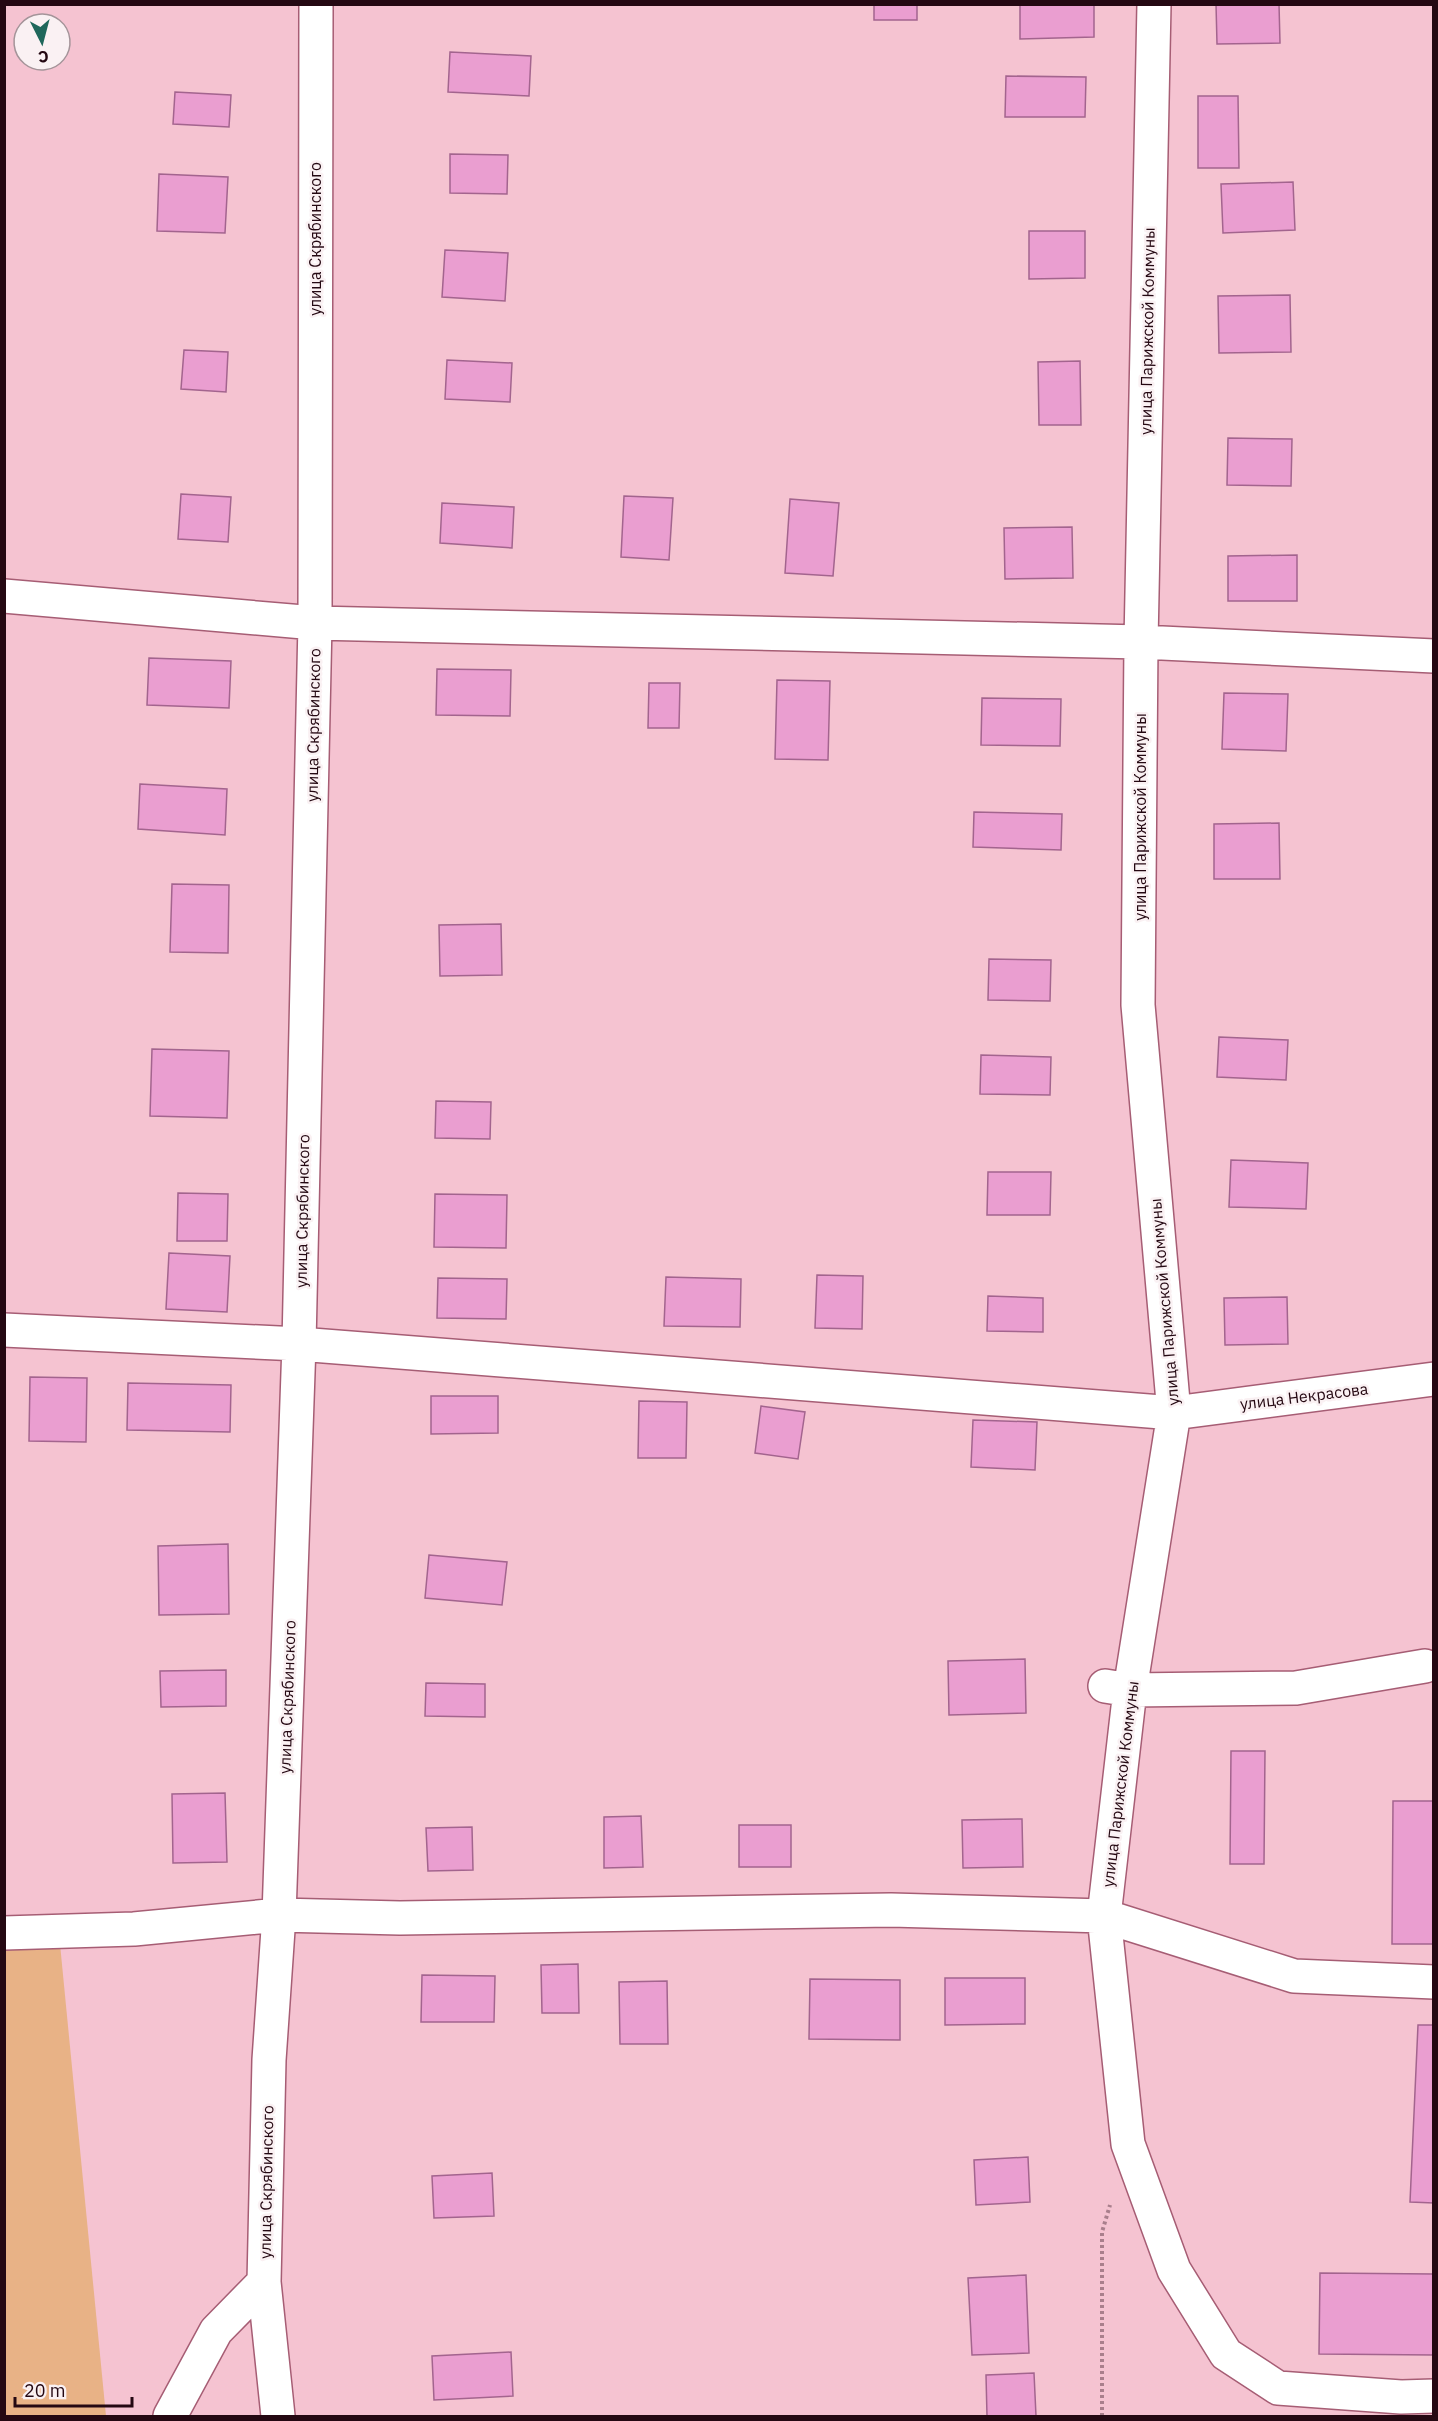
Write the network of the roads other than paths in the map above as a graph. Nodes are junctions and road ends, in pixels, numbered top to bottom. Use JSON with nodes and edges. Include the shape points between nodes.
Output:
{"nodes":[{"id":1,"x":316,"y":4,"type":"edge"},
{"id":2,"x":1154,"y":4,"type":"edge"},
{"id":3,"x":4,"y":596,"type":"edge"},
{"id":4,"x":315,"y":623,"type":"junction"},
{"id":5,"x":1141,"y":642,"type":"junction"},
{"id":6,"x":1434,"y":656,"type":"edge"},
{"id":7,"x":4,"y":1330,"type":"edge"},
{"id":8,"x":299,"y":1344,"type":"junction"},
{"id":9,"x":1434,"y":1380,"type":"edge"},
{"id":10,"x":1174,"y":1413,"type":"junction"},
{"id":11,"x":1425,"y":1666,"type":"dead end"},
{"id":12,"x":1118,"y":1688,"type":"junction"},
{"id":13,"x":279,"y":1915,"type":"junction"},
{"id":14,"x":1104,"y":1916,"type":"junction"},
{"id":15,"x":4,"y":1933,"type":"edge"},
{"id":16,"x":1434,"y":1982,"type":"edge"},
{"id":17,"x":264,"y":2282,"type":"junction"},
{"id":18,"x":1434,"y":2396,"type":"edge"},
{"id":19,"x":170,"y":2416,"type":"edge"},
{"id":20,"x":278,"y":2416,"type":"edge"}],
"edges":[{"from":1,"to":4,"type":"street","name":"улица Скрябинского"},
{"from":2,"to":5,"type":"street","name":"улица Парижской Коммуны"},
{"from":3,"to":4,"type":"street"},
{"from":4,"to":5,"type":"street"},
{"from":4,"to":8,"type":"street","name":"улица Скрябинского"},
{"from":5,"to":6,"type":"street"},
{"from":5,"to":10,"type":"street","name":"улица Парижской Коммуны","via":[[1138,1005]]},
{"from":7,"to":8,"type":"street","name":"улица Некрасова"},
{"from":8,"to":10,"type":"street","name":"улица Некрасова"},
{"from":8,"to":13,"type":"street","name":"улица Скрябинского"},
{"from":9,"to":10,"type":"street","name":"улица Некрасова"},
{"from":10,"to":12,"type":"street","name":"улица Парижской Коммуны"},
{"from":11,"to":12,"type":"street","via":[[1296,1688]]},
{"from":12,"to":14,"type":"street","name":"улица Парижской Коммуны"},
{"from":13,"to":14,"type":"street","via":[[400,1918],[891,1910]]},
{"from":13,"to":15,"type":"street","via":[[134,1929]]},
{"from":13,"to":17,"type":"street","name":"улица Скрябинского","via":[[268,2060]]},
{"from":14,"to":16,"type":"street","via":[[1294,1976]]},
{"from":14,"to":18,"type":"street","name":"улица Парижской Коммуны","via":[[1128,2144],[1174,2270],[1227,2354],[1278,2388]]},
{"from":17,"to":19,"type":"street","via":[[216,2331]]},
{"from":17,"to":20,"type":"street","name":"улица Скрябинского"}]}
